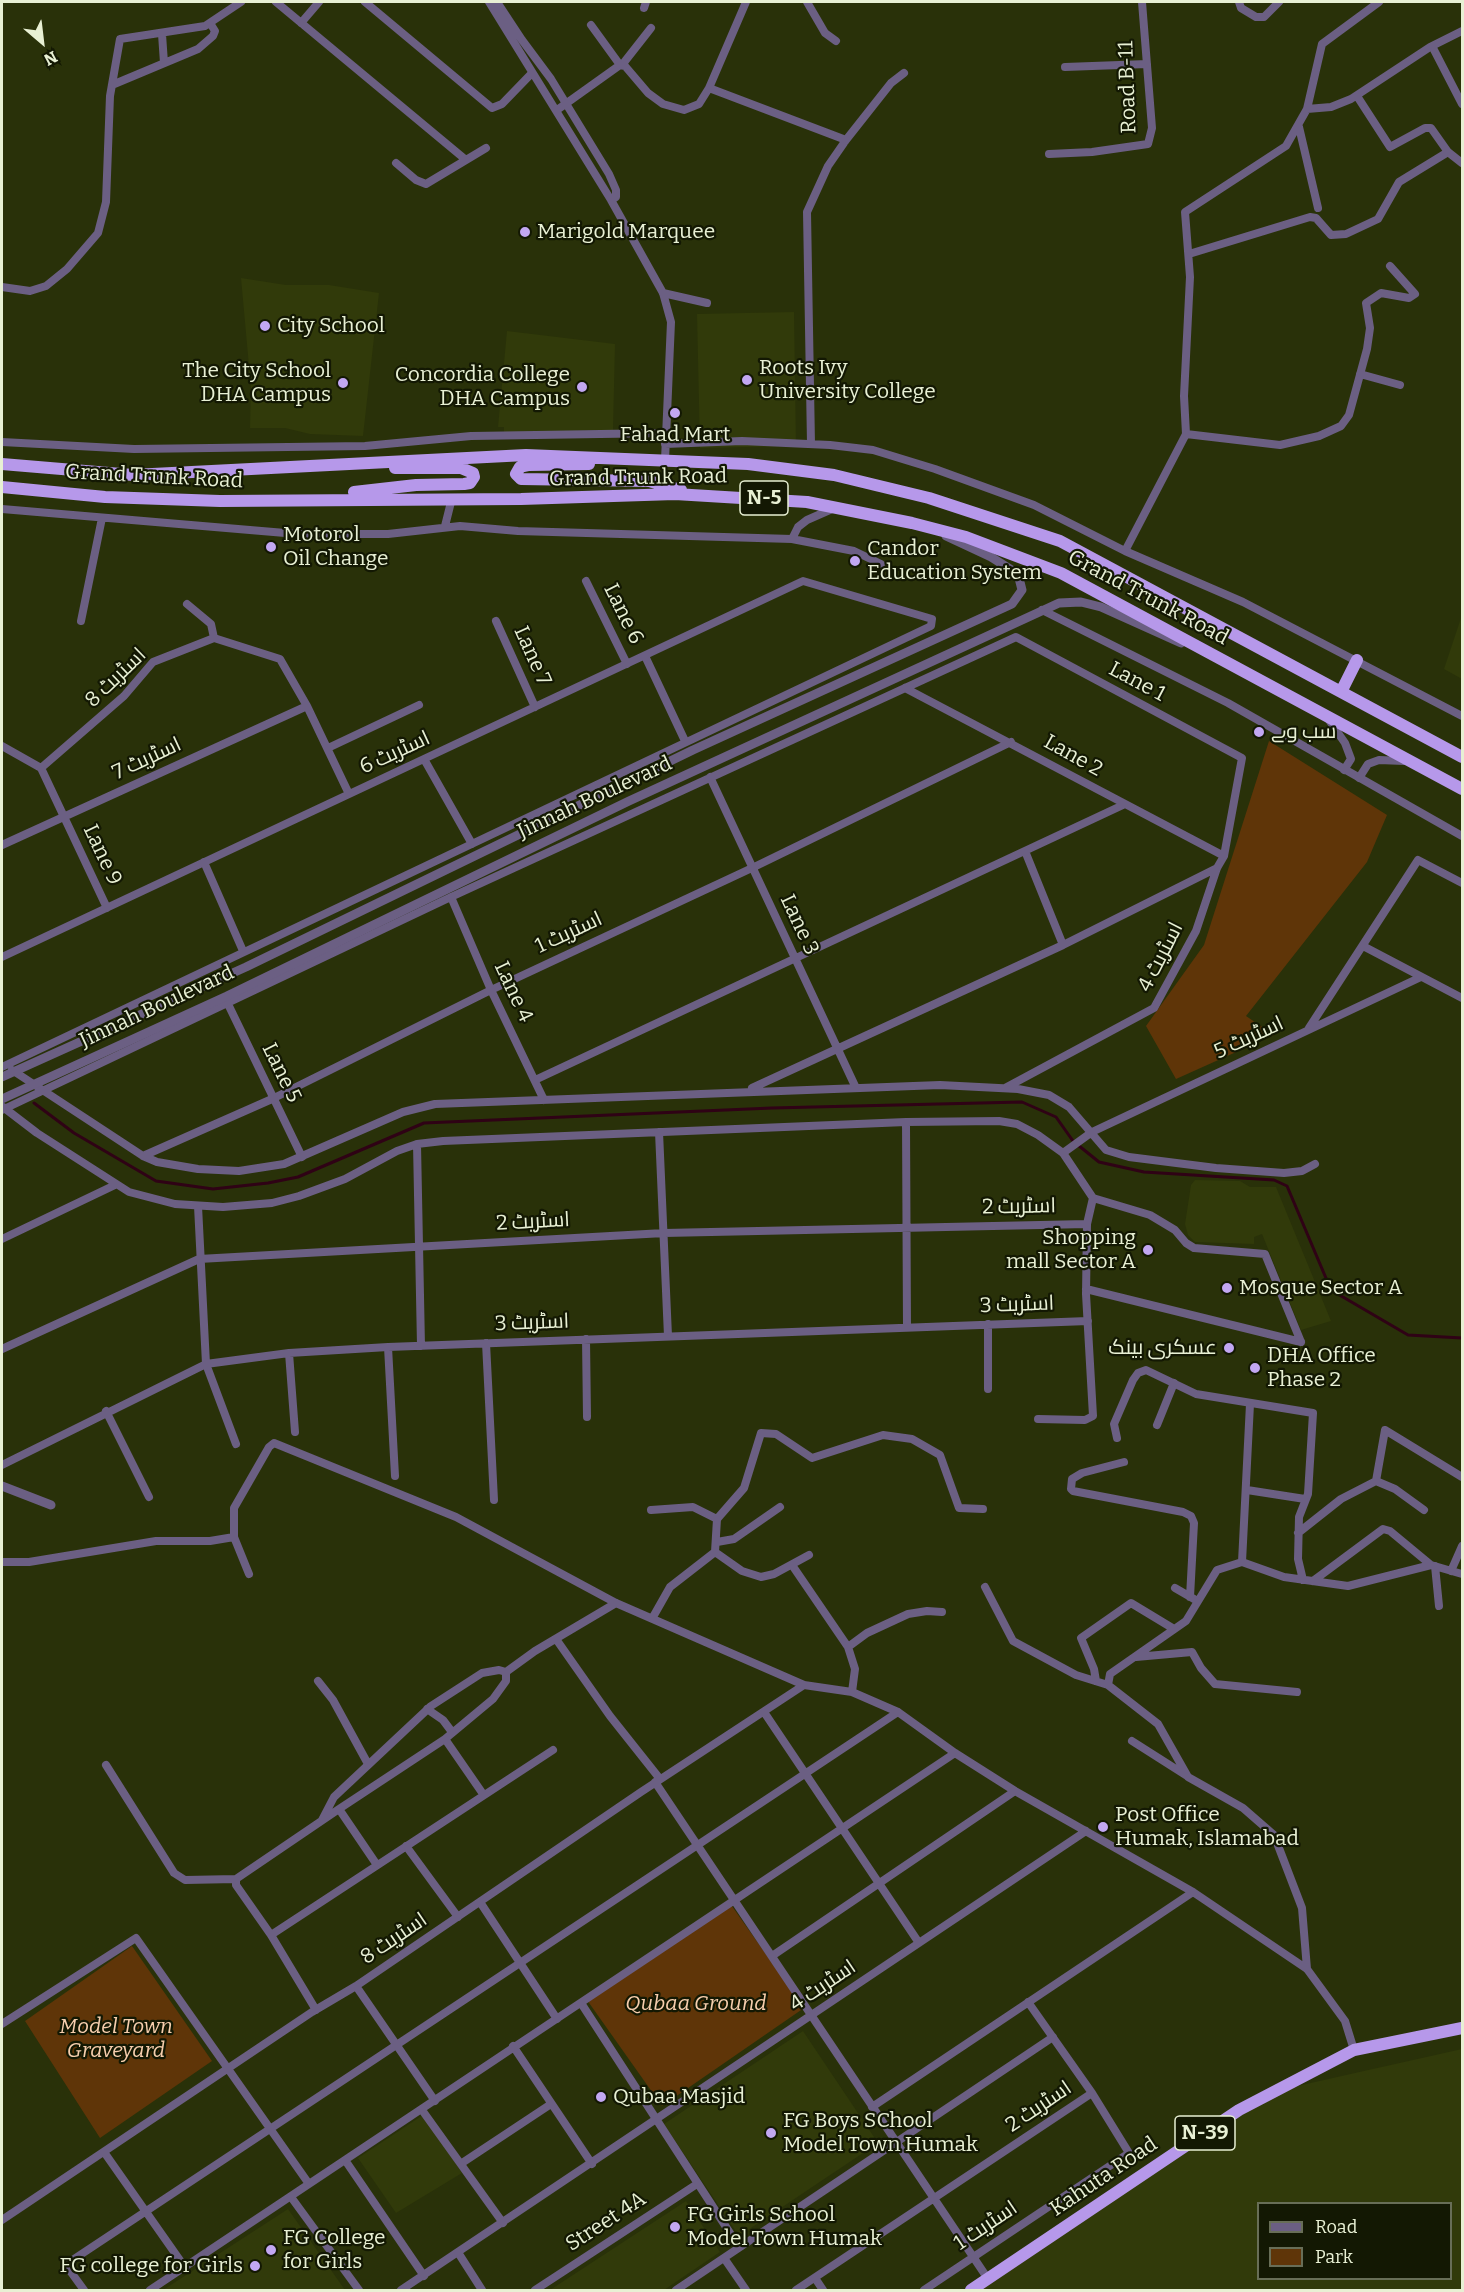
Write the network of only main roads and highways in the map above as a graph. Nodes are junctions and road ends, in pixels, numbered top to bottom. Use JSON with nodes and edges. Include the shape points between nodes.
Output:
{"nodes":[{"id":1,"x":664,"y":460,"type":"junction"},
{"id":2,"x":2,"y":464,"type":"edge"},
{"id":3,"x":346,"y":465,"type":"junction"},
{"id":4,"x":2,"y":487,"type":"edge"},
{"id":5,"x":700,"y":495,"type":"junction"},
{"id":6,"x":286,"y":500,"type":"junction"},
{"id":7,"x":1357,"y":660,"type":"road end"},
{"id":8,"x":1341,"y":692,"type":"junction"},
{"id":9,"x":1462,"y":757,"type":"edge"},
{"id":10,"x":1462,"y":789,"type":"edge"},
{"id":11,"x":1462,"y":2028,"type":"edge"},
{"id":12,"x":971,"y":2290,"type":"edge"}],
"edges":[{"from":1,"to":3,"type":"highway","name":"Grand Trunk Road","number":"N-5","via":[[526,455]]},
{"from":1,"to":5,"type":"highway","via":[[529,465],[520,467],[516,474],[519,479],[530,480],[649,481]]},
{"from":1,"to":8,"type":"highway","name":"Grand Trunk Road","number":"N-5","via":[[748,464],[834,476],[978,513],[1060,542]]},
{"from":2,"to":3,"type":"highway","name":"Grand Trunk Road","number":"N-5","via":[[133,475]]},
{"from":3,"to":6,"type":"highway","via":[[461,468],[474,477],[464,484],[416,485]]},
{"from":4,"to":6,"type":"highway","name":"Grand Trunk Road","number":"N-5","via":[[140,499]]},
{"from":5,"to":6,"type":"highway","name":"Grand Trunk Road","number":"N-5"},
{"from":5,"to":10,"type":"highway","name":"Grand Trunk Road","number":"N-5","via":[[759,497],[837,507],[912,523],[966,537],[1061,573]]},
{"from":7,"to":8,"type":"highway"},
{"from":8,"to":9,"type":"highway","name":"Grand Trunk Road","number":"N-5"},
{"from":11,"to":12,"type":"highway","name":"Kahuta Road","number":"N-39","via":[[1354,2050],[1239,2110]]}]}
